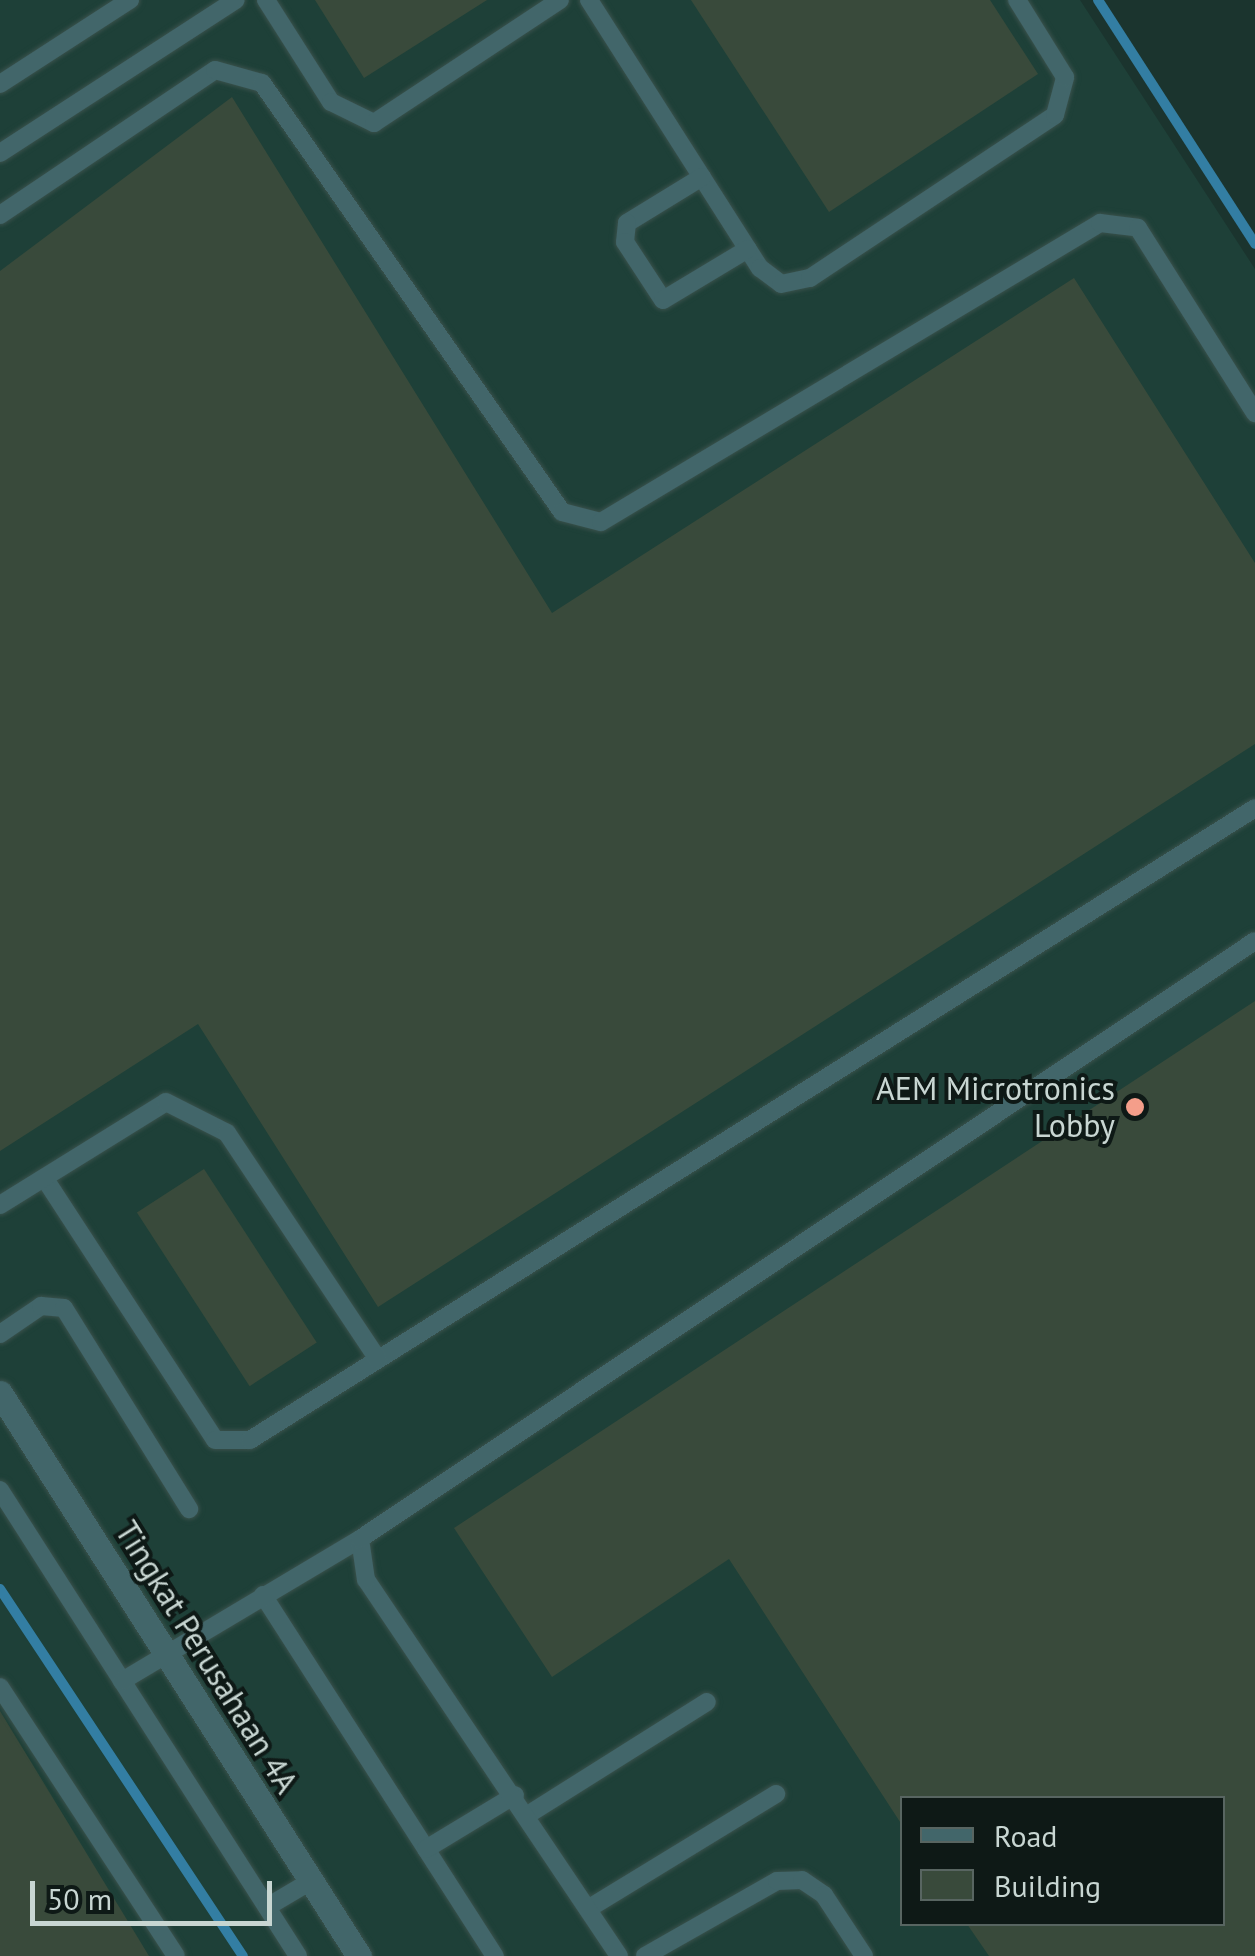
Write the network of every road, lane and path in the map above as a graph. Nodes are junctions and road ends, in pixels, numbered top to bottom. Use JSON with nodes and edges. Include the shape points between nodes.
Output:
{"nodes":[{"id":1,"x":130,"y":0,"type":"edge"},
{"id":2,"x":236,"y":0,"type":"edge"},
{"id":3,"x":266,"y":0,"type":"edge"},
{"id":4,"x":560,"y":0,"type":"edge"},
{"id":5,"x":589,"y":0,"type":"edge"},
{"id":6,"x":1017,"y":0,"type":"edge"},
{"id":7,"x":0,"y":84,"type":"edge"},
{"id":8,"x":0,"y":153,"type":"edge"},
{"id":9,"x":702,"y":178,"type":"junction"},
{"id":10,"x":0,"y":215,"type":"edge"},
{"id":11,"x":748,"y":250,"type":"junction"},
{"id":12,"x":1255,"y":413,"type":"edge"},
{"id":13,"x":1255,"y":808,"type":"edge"},
{"id":14,"x":1255,"y":941,"type":"edge"},
{"id":15,"x":45,"y":1179,"type":"junction"},
{"id":16,"x":0,"y":1205,"type":"edge"},
{"id":17,"x":0,"y":1334,"type":"edge"},
{"id":18,"x":378,"y":1359,"type":"junction"},
{"id":19,"x":0,"y":1392,"type":"edge"},
{"id":20,"x":0,"y":1490,"type":"edge"},
{"id":21,"x":189,"y":1508,"type":"dead end"},
{"id":22,"x":360,"y":1538,"type":"junction"},
{"id":23,"x":263,"y":1595,"type":"junction"},
{"id":24,"x":166,"y":1653,"type":"junction"},
{"id":25,"x":122,"y":1681,"type":"junction"},
{"id":26,"x":0,"y":1687,"type":"edge"},
{"id":27,"x":708,"y":1702,"type":"dead end"},
{"id":28,"x":515,"y":1794,"type":"junction"},
{"id":29,"x":776,"y":1794,"type":"dead end"},
{"id":30,"x":528,"y":1814,"type":"junction"},
{"id":31,"x":426,"y":1849,"type":"junction"},
{"id":32,"x":310,"y":1881,"type":"junction"},
{"id":33,"x":266,"y":1907,"type":"junction"},
{"id":34,"x":591,"y":1907,"type":"junction"},
{"id":35,"x":176,"y":1956,"type":"edge"},
{"id":36,"x":298,"y":1956,"type":"edge"},
{"id":37,"x":358,"y":1956,"type":"edge"},
{"id":38,"x":495,"y":1956,"type":"edge"},
{"id":39,"x":619,"y":1956,"type":"edge"},
{"id":40,"x":645,"y":1956,"type":"edge"},
{"id":41,"x":864,"y":1956,"type":"edge"}],
"edges":[{"from":1,"to":7,"type":"lane"},
{"from":2,"to":8,"type":"lane"},
{"from":3,"to":4,"type":"lane","via":[[332,102],[374,124]]},
{"from":5,"to":9,"type":"lane"},
{"from":6,"to":11,"type":"lane","via":[[1064,77],[1055,115],[810,278],[780,284]]},
{"from":9,"to":11,"type":"lane"},
{"from":9,"to":11,"type":"lane","via":[[627,222],[635,256],[663,300]]},
{"from":10,"to":12,"type":"lane","via":[[215,70],[262,83],[562,512],[600,522],[1100,224],[1138,228]]},
{"from":13,"to":18,"type":"lane"},
{"from":14,"to":22,"type":"lane"},
{"from":15,"to":16,"type":"lane"},
{"from":15,"to":18,"type":"lane","via":[[166,1102],[200,1116],[227,1133]]},
{"from":15,"to":18,"type":"lane","via":[[215,1440],[250,1440]]},
{"from":17,"to":21,"type":"lane","via":[[42,1306],[64,1308]]},
{"from":19,"to":24,"type":"street","name":"Tingkat Perusahaan 4A"},
{"from":20,"to":25,"type":"lane"},
{"from":22,"to":23,"type":"lane"},
{"from":22,"to":28,"type":"lane","via":[[366,1580]]},
{"from":23,"to":24,"type":"lane"},
{"from":23,"to":31,"type":"lane"},
{"from":24,"to":25,"type":"lane"},
{"from":24,"to":32,"type":"street","name":"Tingkat Perusahaan 4A"},
{"from":25,"to":33,"type":"lane"},
{"from":26,"to":35,"type":"lane"},
{"from":27,"to":30,"type":"lane"},
{"from":28,"to":30,"type":"lane"},
{"from":28,"to":31,"type":"lane"},
{"from":29,"to":34,"type":"lane"},
{"from":30,"to":34,"type":"lane"},
{"from":31,"to":38,"type":"lane"},
{"from":32,"to":33,"type":"lane"},
{"from":32,"to":37,"type":"street","name":"Tingkat Perusahaan 4A"},
{"from":33,"to":36,"type":"lane"},
{"from":34,"to":39,"type":"lane"},
{"from":40,"to":41,"type":"lane","via":[[777,1881],[802,1880],[824,1895]]}]}
